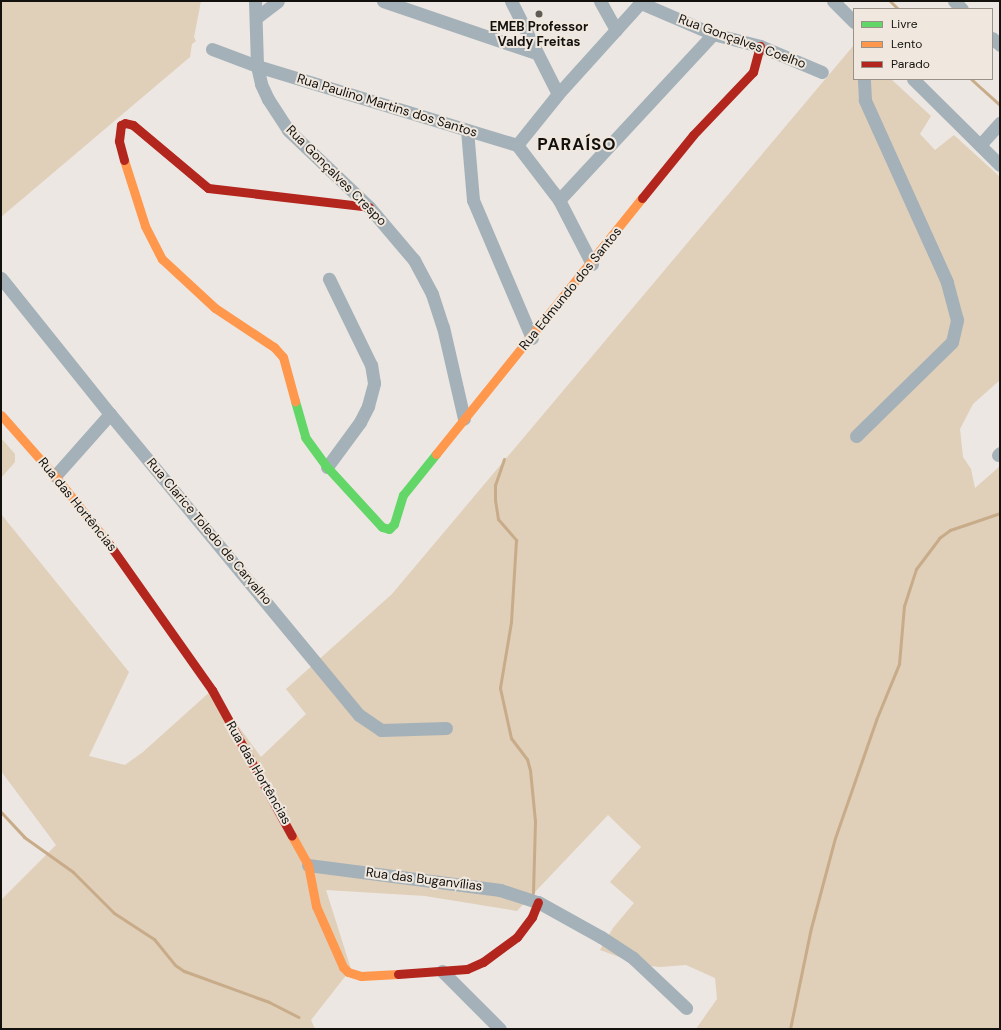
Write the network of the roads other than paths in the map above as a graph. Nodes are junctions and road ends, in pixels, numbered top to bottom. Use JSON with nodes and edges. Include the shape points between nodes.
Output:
{"nodes":[{"id":1,"x":255,"y":1,"type":"edge"},
{"id":2,"x":278,"y":1,"type":"edge"},
{"id":3,"x":383,"y":1,"type":"edge"},
{"id":4,"x":511,"y":1,"type":"edge"},
{"id":5,"x":600,"y":1,"type":"edge"},
{"id":6,"x":833,"y":1,"type":"edge"},
{"id":7,"x":641,"y":2,"type":"edge"},
{"id":8,"x":257,"y":17,"type":"junction"},
{"id":9,"x":853,"y":21,"type":"edge"},
{"id":10,"x":616,"y":30,"type":"junction"},
{"id":11,"x":713,"y":34,"type":"junction"},
{"id":12,"x":760,"y":46,"type":"junction"},
{"id":13,"x":212,"y":48,"type":"dead end"},
{"id":14,"x":536,"y":53,"type":"junction"},
{"id":15,"x":257,"y":66,"type":"junction"},
{"id":16,"x":822,"y":72,"type":"dead end"},
{"id":17,"x":864,"y":80,"type":"edge"},
{"id":18,"x":914,"y":80,"type":"edge"},
{"id":19,"x":558,"y":94,"type":"junction"},
{"id":20,"x":1000,"y":124,"type":"edge"},
{"id":21,"x":467,"y":130,"type":"junction"},
{"id":22,"x":517,"y":145,"type":"junction"},
{"id":23,"x":980,"y":145,"type":"junction"},
{"id":24,"x":1000,"y":165,"type":"edge"},
{"id":25,"x":559,"y":200,"type":"junction"},
{"id":26,"x":370,"y":207,"type":"junction"},
{"id":27,"x":592,"y":264,"type":"junction"},
{"id":28,"x":1,"y":278,"type":"edge"},
{"id":29,"x":329,"y":279,"type":"dead end"},
{"id":30,"x":5,"y":293,"type":"edge"},
{"id":31,"x":532,"y":338,"type":"junction"},
{"id":32,"x":110,"y":414,"type":"junction"},
{"id":33,"x":1,"y":415,"type":"edge"},
{"id":34,"x":464,"y":419,"type":"junction"},
{"id":35,"x":856,"y":436,"type":"dead end"},
{"id":36,"x":327,"y":467,"type":"junction"},
{"id":37,"x":55,"y":476,"type":"junction"},
{"id":38,"x":446,"y":728,"type":"dead end"},
{"id":39,"x":308,"y":865,"type":"junction"},
{"id":40,"x":538,"y":902,"type":"junction"},
{"id":41,"x":442,"y":971,"type":"junction"},
{"id":42,"x":686,"y":1008,"type":"dead end"},
{"id":43,"x":500,"y":1029,"type":"edge"}],
"edges":[{"from":1,"to":8,"type":"street","name":"Rua Gonçalves Crespo"},
{"from":2,"to":8,"type":"street"},
{"from":3,"to":14,"type":"street"},
{"from":4,"to":14,"type":"street"},
{"from":5,"to":10,"type":"street"},
{"from":6,"to":9,"type":"street"},
{"from":7,"to":10,"type":"street"},
{"from":7,"to":11,"type":"street","name":"Rua Gonçalves Coelho"},
{"from":8,"to":15,"type":"street","name":"Rua Gonçalves Crespo"},
{"from":10,"to":19,"type":"street"},
{"from":11,"to":12,"type":"street","name":"Rua Gonçalves Coelho"},
{"from":11,"to":25,"type":"street"},
{"from":12,"to":16,"type":"street","name":"Rua Gonçalves Coelho"},
{"from":12,"to":27,"type":"street","name":"Rua Edmundo dos Santos","via":[[753,72],[693,135]]},
{"from":13,"to":15,"type":"street","name":"Rua Paulino Martins dos Santos"},
{"from":14,"to":19,"type":"street"},
{"from":15,"to":21,"type":"street","name":"Rua Paulino Martins dos Santos"},
{"from":15,"to":26,"type":"street","name":"Rua Gonçalves Crespo","via":[[268,99],[288,130]]},
{"from":17,"to":35,"type":"street","via":[[865,100],[947,282],[955,309],[957,330],[952,342]]},
{"from":18,"to":23,"type":"street"},
{"from":19,"to":22,"type":"street"},
{"from":20,"to":23,"type":"street"},
{"from":21,"to":22,"type":"street","name":"Rua Paulino Martins dos Santos"},
{"from":21,"to":31,"type":"street","via":[[472,187],[478,215]]},
{"from":22,"to":25,"type":"street"},
{"from":23,"to":24,"type":"street"},
{"from":25,"to":27,"type":"street"},
{"from":26,"to":34,"type":"street","name":"Rua Gonçalves Crespo","via":[[414,260],[432,294],[444,327]]},
{"from":26,"to":36,"type":"street","via":[[208,188],[133,125],[121,125],[119,141],[130,188],[153,245],[171,269],[215,308],[274,347],[282,357],[301,429]]},
{"from":27,"to":31,"type":"street","name":"Rua Edmundo dos Santos"},
{"from":28,"to":30,"type":"street","name":"Rua Clarice Toledo de Carvalho"},
{"from":29,"to":36,"type":"street","via":[[371,364],[374,383],[368,406],[360,422]]},
{"from":30,"to":32,"type":"street","name":"Rua Clarice Toledo de Carvalho"},
{"from":31,"to":34,"type":"street","name":"Rua Edmundo dos Santos"},
{"from":32,"to":37,"type":"street"},
{"from":32,"to":38,"type":"street","name":"Rua Clarice Toledo de Carvalho","via":[[359,715],[381,730]]},
{"from":33,"to":37,"type":"street","name":"Rua das Hortências"},
{"from":34,"to":36,"type":"street","name":"Rua Edmundo dos Santos","via":[[399,501],[392,527],[382,527]]},
{"from":37,"to":39,"type":"street","name":"Rua das Hortências","via":[[123,562],[182,652],[212,690]]},
{"from":39,"to":40,"type":"street","name":"Rua das Buganvílias","via":[[500,890]]},
{"from":39,"to":41,"type":"street","name":"Rua das Hortências","via":[[316,906],[343,967],[348,972],[361,976]]},
{"from":40,"to":41,"type":"street","name":"Rua das Hortências","via":[[532,917],[517,937],[473,966]]},
{"from":40,"to":42,"type":"street","name":"Rua das Buganvílias","via":[[633,958]]},
{"from":41,"to":43,"type":"street"}]}
